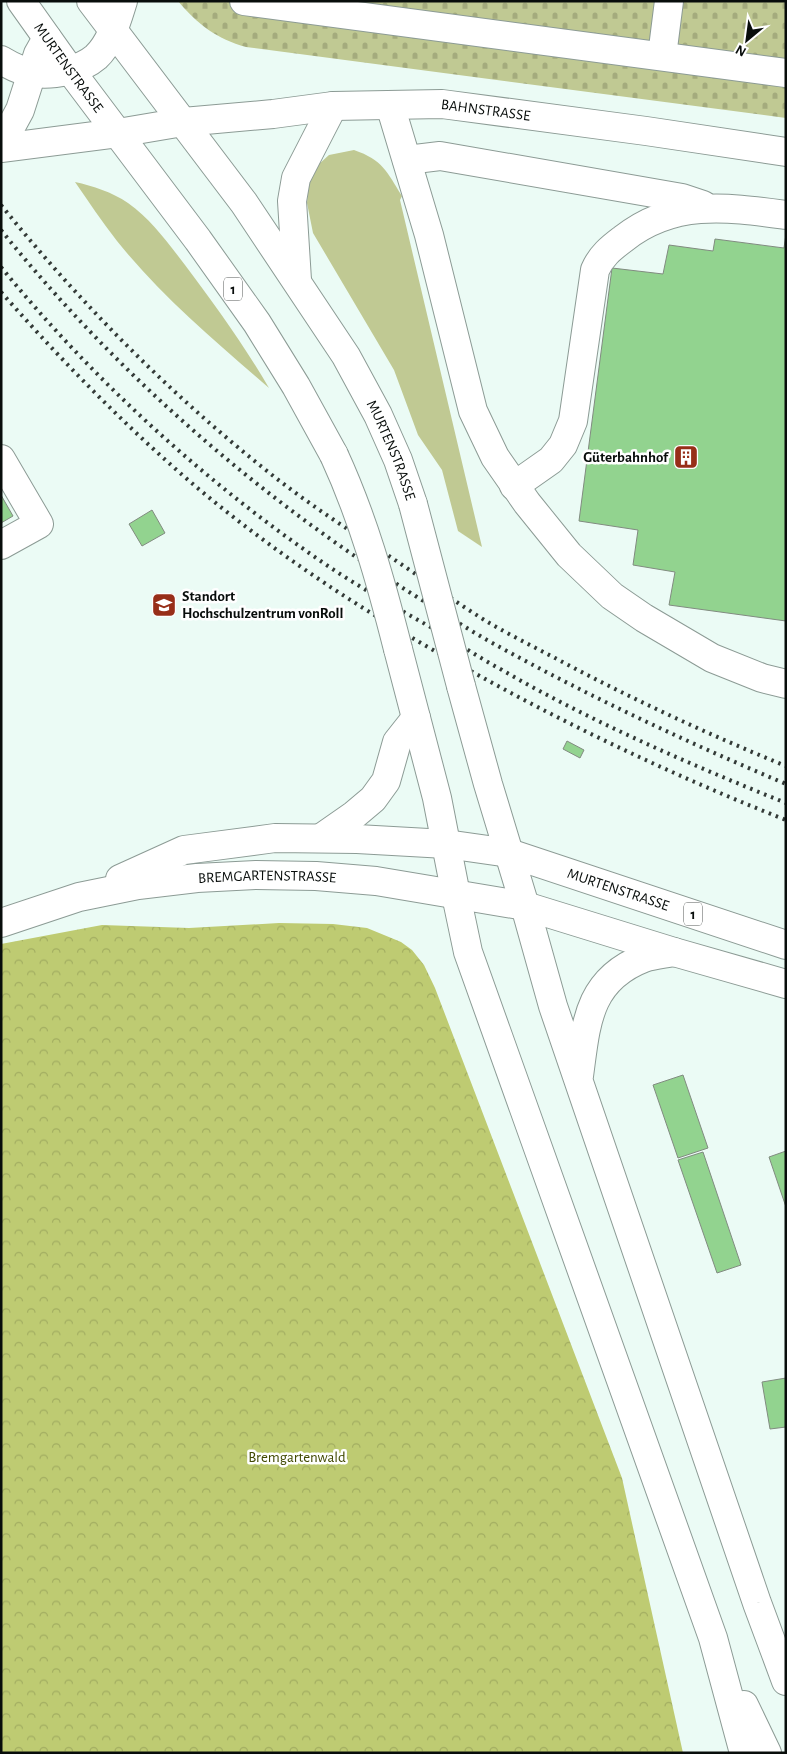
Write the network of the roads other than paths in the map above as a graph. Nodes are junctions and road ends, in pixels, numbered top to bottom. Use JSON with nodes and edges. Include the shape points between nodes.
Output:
{"nodes":[{"id":1,"x":21,"y":1,"type":"edge"},
{"id":2,"x":91,"y":1,"type":"edge"},
{"id":3,"x":123,"y":1,"type":"edge"},
{"id":4,"x":244,"y":1,"type":"edge"},
{"id":5,"x":669,"y":1,"type":"edge"},
{"id":6,"x":114,"y":30,"type":"junction"},
{"id":7,"x":47,"y":38,"type":"junction"},
{"id":8,"x":662,"y":56,"type":"junction"},
{"id":9,"x":1,"y":60,"type":"edge"},
{"id":10,"x":70,"y":70,"type":"junction"},
{"id":11,"x":32,"y":73,"type":"junction"},
{"id":12,"x":786,"y":73,"type":"edge"},
{"id":13,"x":390,"y":105,"type":"junction"},
{"id":14,"x":333,"y":106,"type":"junction"},
{"id":15,"x":183,"y":122,"type":"junction"},
{"id":16,"x":118,"y":133,"type":"junction"},
{"id":17,"x":1,"y":147,"type":"edge"},
{"id":18,"x":786,"y":152,"type":"edge"},
{"id":19,"x":407,"y":160,"type":"junction"},
{"id":20,"x":714,"y":209,"type":"junction"},
{"id":21,"x":786,"y":215,"type":"edge"},
{"id":22,"x":296,"y":280,"type":"junction"},
{"id":23,"x":1,"y":459,"type":"edge"},
{"id":24,"x":514,"y":486,"type":"junction"},
{"id":25,"x":1,"y":545,"type":"edge"},
{"id":26,"x":786,"y":684,"type":"edge"},
{"id":27,"x":416,"y":718,"type":"junction"},
{"id":28,"x":321,"y":838,"type":"junction"},
{"id":29,"x":446,"y":844,"type":"junction"},
{"id":30,"x":509,"y":854,"type":"junction"},
{"id":31,"x":456,"y":895,"type":"junction"},
{"id":32,"x":79,"y":897,"type":"junction"},
{"id":33,"x":525,"y":906,"type":"junction"},
{"id":34,"x":1,"y":923,"type":"edge"},
{"id":35,"x":786,"y":945,"type":"edge"},
{"id":36,"x":674,"y":952,"type":"junction"},
{"id":37,"x":786,"y":984,"type":"edge"},
{"id":38,"x":578,"y":1080,"type":"junction"},
{"id":39,"x":713,"y":1638,"type":"junction"},
{"id":40,"x":786,"y":1681,"type":"edge"},
{"id":41,"x":744,"y":1753,"type":"edge"},
{"id":42,"x":767,"y":1753,"type":"edge"}],
"edges":[{"from":1,"to":7,"type":"main road","name":"MURTENSTRASSE","number":"1"},
{"from":2,"to":6,"type":"main road","name":"MURTENSTRASSE"},
{"from":3,"to":6,"type":"main road"},
{"from":4,"to":8,"type":"main road"},
{"from":5,"to":8,"type":"main road"},
{"from":6,"to":10,"type":"main road","via":[[96,57]]},
{"from":6,"to":15,"type":"main road","name":"MURTENSTRASSE"},
{"from":7,"to":10,"type":"main road","name":"MURTENSTRASSE","number":"1"},
{"from":7,"to":11,"type":"main road"},
{"from":8,"to":12,"type":"main road"},
{"from":9,"to":11,"type":"main road"},
{"from":10,"to":11,"type":"main road"},
{"from":10,"to":16,"type":"main road","name":"MURTENSTRASSE","number":"1"},
{"from":11,"to":17,"type":"main road","via":[[20,110]]},
{"from":13,"to":14,"type":"main road","name":"BAHNSTRASSE"},
{"from":13,"to":18,"type":"main road","name":"BAHNSTRASSE","via":[[442,104]]},
{"from":13,"to":19,"type":"main road"},
{"from":14,"to":15,"type":"main road","name":"BAHNSTRASSE"},
{"from":14,"to":22,"type":"main road","via":[[296,178],[292,201]]},
{"from":15,"to":16,"type":"main road"},
{"from":15,"to":22,"type":"main road","name":"MURTENSTRASSE"},
{"from":16,"to":17,"type":"main road"},
{"from":16,"to":27,"type":"main road","name":"MURTENSTRASSE","number":"1","bridge":true,"via":[[258,323],[334,455],[365,530]]},
{"from":19,"to":20,"type":"main road","via":[[440,156],[682,198]]},
{"from":19,"to":24,"type":"main road","via":[[472,410],[495,457]]},
{"from":20,"to":21,"type":"main road"},
{"from":20,"to":24,"type":"main road","via":[[687,210],[661,216],[634,230],[599,261],[595,270],[573,421],[564,445],[551,460]]},
{"from":22,"to":30,"type":"main road","name":"MURTENSTRASSE","bridge":true,"via":[[346,356],[398,460]]},
{"from":23,"to":25,"type":"main road","via":[[39,524]]},
{"from":24,"to":26,"type":"main road","via":[[569,555],[612,596],[712,658]]},
{"from":27,"to":28,"type":"main road","via":[[397,742],[386,781],[373,798],[354,816]]},
{"from":27,"to":29,"type":"main road","name":"MURTENSTRASSE","number":"1"},
{"from":28,"to":29,"type":"main road","name":"BREMGARTENSTRASSE"},
{"from":28,"to":32,"type":"main road","name":"BREMGARTENSTRASSE","via":[[275,838],[184,850]]},
{"from":29,"to":30,"type":"main road","name":"MURTENSTRASSE","number":"1"},
{"from":29,"to":31,"type":"main road","name":"MURTENSTRASSE","number":"1"},
{"from":30,"to":33,"type":"main road","name":"MURTENSTRASSE"},
{"from":30,"to":35,"type":"main road","name":"MURTENSTRASSE","number":"1"},
{"from":31,"to":32,"type":"main road","name":"BREMGARTENSTRASSE","via":[[376,881],[256,875],[138,885]]},
{"from":31,"to":33,"type":"main road"},
{"from":31,"to":39,"type":"main road","name":"MURTENSTRASSE","via":[[468,952]]},
{"from":32,"to":34,"type":"main road","name":"BREMGARTENSTRASSE"},
{"from":33,"to":36,"type":"main road"},
{"from":33,"to":38,"type":"main road","name":"MURTENSTRASSE"},
{"from":36,"to":37,"type":"main road"},
{"from":36,"to":38,"type":"main road","via":[[645,958],[625,967],[606,984],[594,1001],[587,1020]]},
{"from":38,"to":40,"type":"main road","name":"MURTENSTRASSE"},
{"from":39,"to":41,"type":"main road"},
{"from":39,"to":42,"type":"main road"}]}
